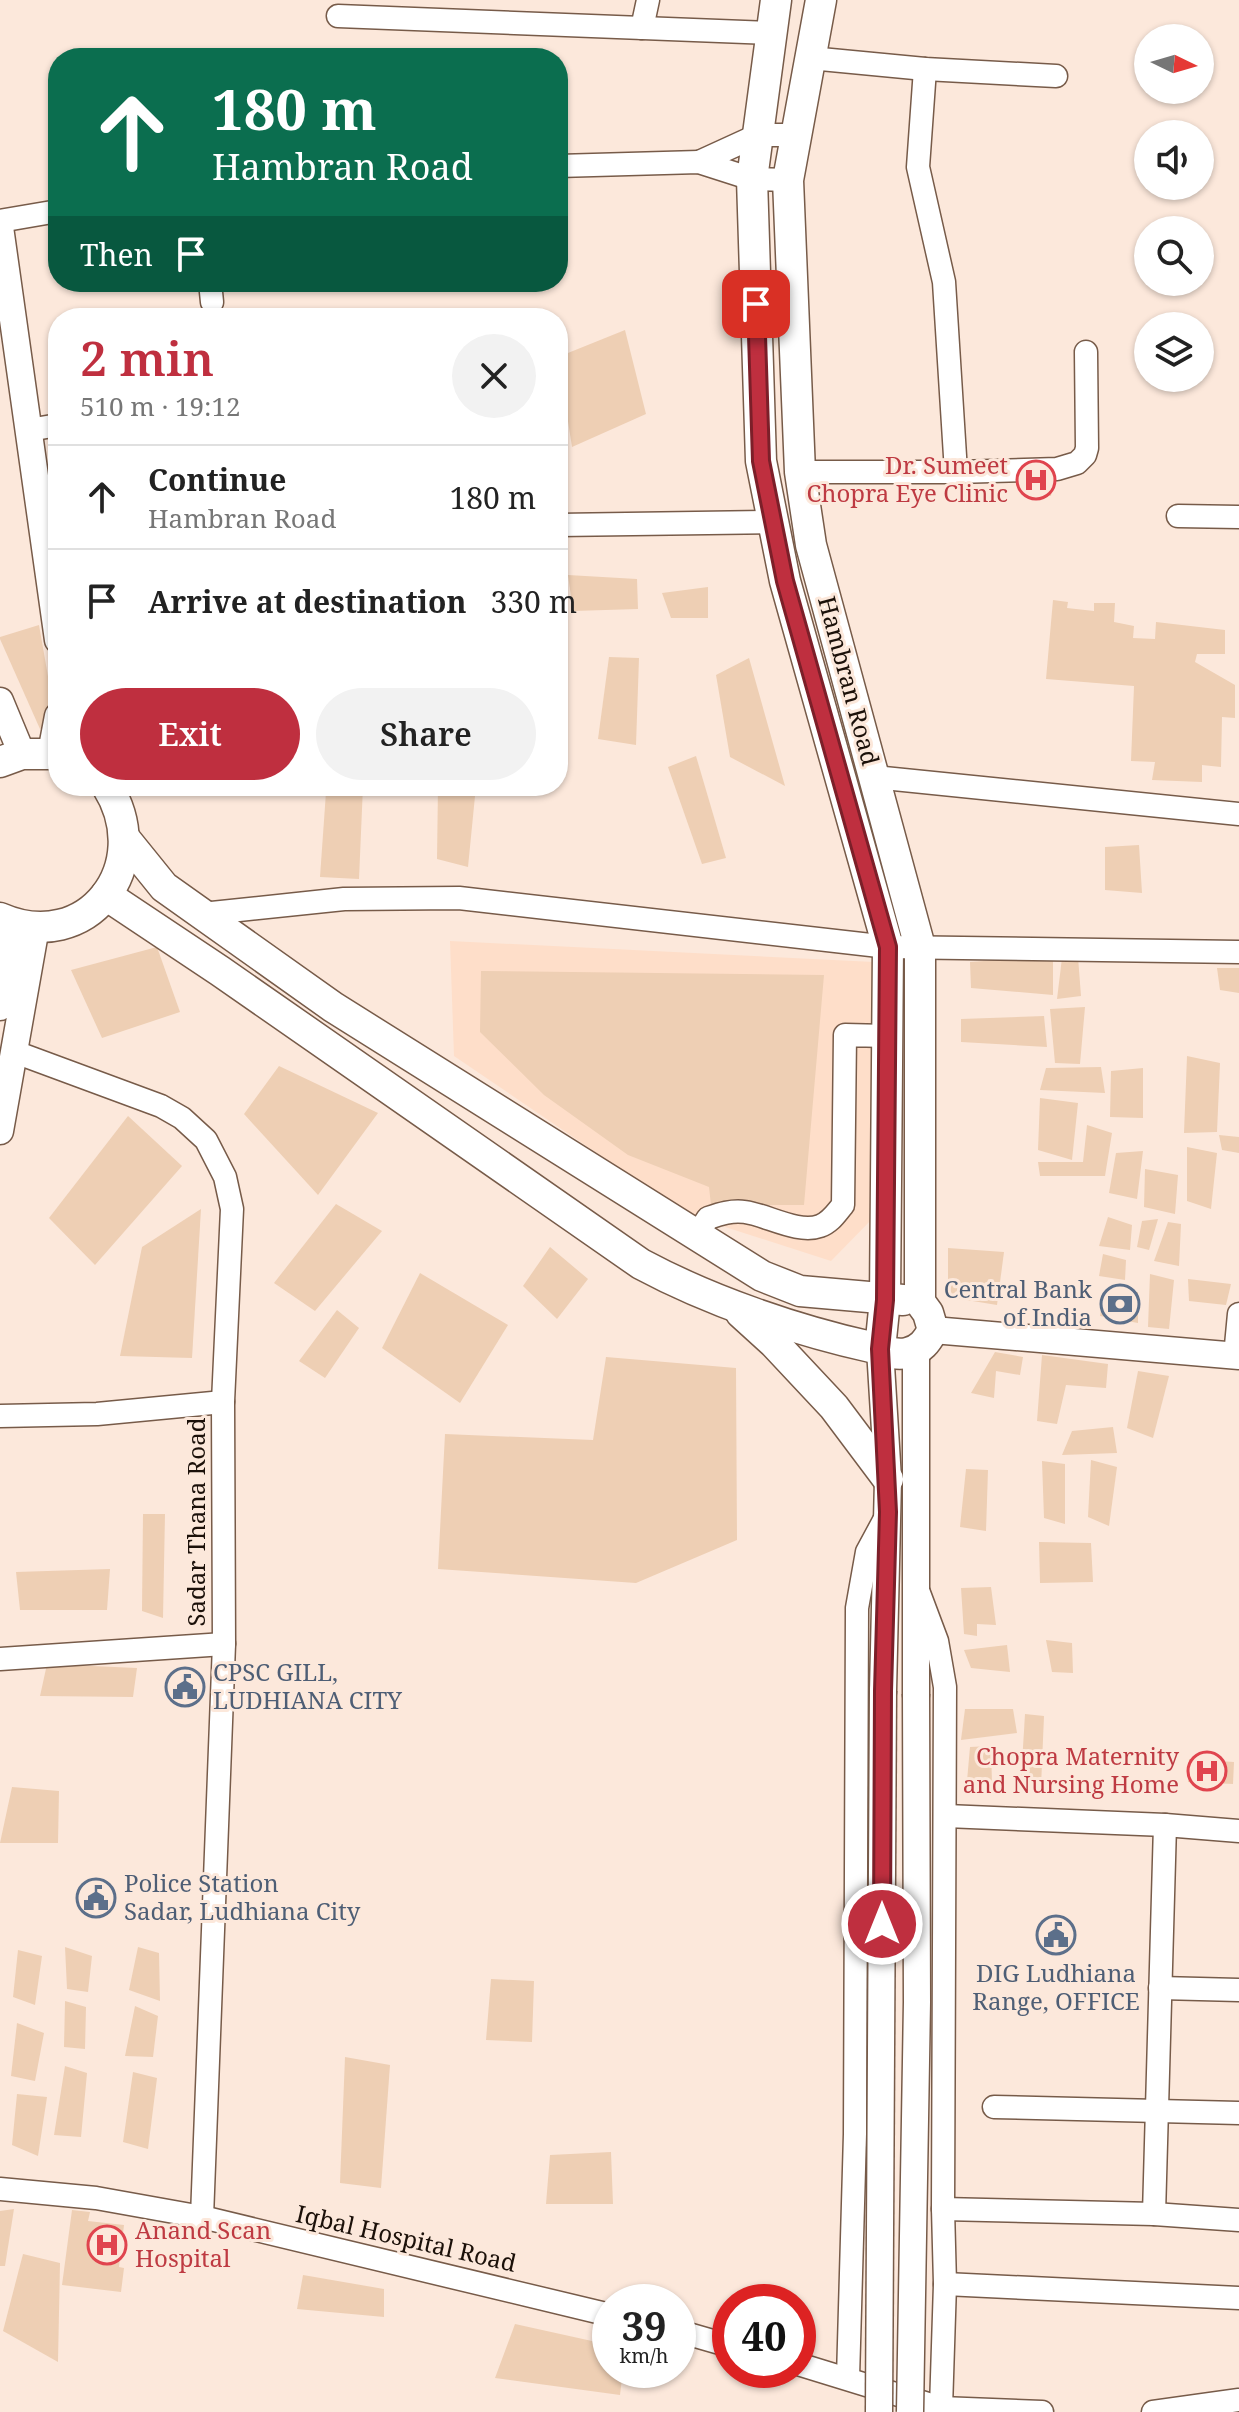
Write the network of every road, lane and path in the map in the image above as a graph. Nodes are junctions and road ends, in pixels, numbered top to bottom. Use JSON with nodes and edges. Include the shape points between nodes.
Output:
{"nodes":[{"id":1,"x":648,"y":0,"type":"edge"},
{"id":2,"x":776,"y":0,"type":"edge"},
{"id":3,"x":821,"y":0,"type":"edge"},
{"id":4,"x":338,"y":16,"type":"dead end"},
{"id":5,"x":642,"y":28,"type":"junction"},
{"id":6,"x":771,"y":33,"type":"junction"},
{"id":7,"x":810,"y":58,"type":"junction"},
{"id":8,"x":925,"y":69,"type":"junction"},
{"id":9,"x":1056,"y":76,"type":"dead end"},
{"id":10,"x":758,"y":135,"type":"junction"},
{"id":11,"x":797,"y":135,"type":"junction"},
{"id":12,"x":699,"y":162,"type":"junction"},
{"id":13,"x":568,"y":166,"type":"edge"},
{"id":14,"x":752,"y":179,"type":"junction"},
{"id":15,"x":788,"y":180,"type":"junction"},
{"id":16,"x":48,"y":213,"type":"edge"},
{"id":17,"x":0,"y":221,"type":"edge"},
{"id":18,"x":0,"y":227,"type":"edge"},
{"id":19,"x":1086,"y":352,"type":"dead end"},
{"id":20,"x":48,"y":427,"type":"edge"},
{"id":21,"x":29,"y":430,"type":"junction"},
{"id":22,"x":800,"y":472,"type":"junction"},
{"id":23,"x":956,"y":472,"type":"junction"},
{"id":24,"x":1178,"y":516,"type":"dead end"},
{"id":25,"x":1239,"y":517,"type":"edge"},
{"id":26,"x":773,"y":522,"type":"junction"},
{"id":27,"x":568,"y":525,"type":"edge"},
{"id":28,"x":48,"y":568,"type":"edge"},
{"id":29,"x":0,"y":701,"type":"edge"},
{"id":30,"x":48,"y":732,"type":"edge"},
{"id":31,"x":33,"y":756,"type":"edge"},
{"id":32,"x":874,"y":777,"type":"junction"},
{"id":33,"x":112,"y":796,"type":"edge"},
{"id":34,"x":1239,"y":814,"type":"edge"},
{"id":35,"x":126,"y":840,"type":"junction"},
{"id":36,"x":106,"y":895,"type":"junction"},
{"id":37,"x":202,"y":914,"type":"junction"},
{"id":38,"x":16,"y":922,"type":"edge"},
{"id":39,"x":888,"y":947,"type":"junction"},
{"id":40,"x":920,"y":947,"type":"junction"},
{"id":41,"x":1239,"y":952,"type":"edge"},
{"id":42,"x":0,"y":1007,"type":"edge"},
{"id":43,"x":887,"y":1036,"type":"junction"},
{"id":44,"x":15,"y":1052,"type":"junction"},
{"id":45,"x":0,"y":1131,"type":"edge"},
{"id":46,"x":697,"y":1235,"type":"junction"},
{"id":47,"x":885,"y":1300,"type":"junction"},
{"id":48,"x":729,"y":1302,"type":"junction"},
{"id":49,"x":1239,"y":1314,"type":"edge"},
{"id":50,"x":923,"y":1327,"type":"junction"},
{"id":51,"x":880,"y":1349,"type":"junction"},
{"id":52,"x":1237,"y":1356,"type":"edge"},
{"id":53,"x":223,"y":1402,"type":"junction"},
{"id":54,"x":0,"y":1416,"type":"edge"},
{"id":55,"x":888,"y":1479,"type":"junction"},
{"id":56,"x":888,"y":1512,"type":"junction"},
{"id":57,"x":914,"y":1581,"type":"junction"},
{"id":58,"x":224,"y":1644,"type":"junction"},
{"id":59,"x":0,"y":1659,"type":"edge"},
{"id":60,"x":946,"y":1816,"type":"junction"},
{"id":61,"x":1165,"y":1825,"type":"junction"},
{"id":62,"x":1239,"y":1831,"type":"edge"},
{"id":63,"x":1160,"y":1988,"type":"junction"},
{"id":64,"x":1239,"y":1990,"type":"edge"},
{"id":65,"x":994,"y":2107,"type":"dead end"},
{"id":66,"x":1159,"y":2112,"type":"junction"},
{"id":67,"x":1239,"y":2113,"type":"edge"},
{"id":68,"x":0,"y":2189,"type":"edge"},
{"id":69,"x":943,"y":2209,"type":"junction"},
{"id":70,"x":1154,"y":2214,"type":"junction"},
{"id":71,"x":202,"y":2217,"type":"junction"},
{"id":72,"x":1239,"y":2220,"type":"edge"},
{"id":73,"x":945,"y":2284,"type":"junction"},
{"id":74,"x":1239,"y":2298,"type":"edge"},
{"id":75,"x":592,"y":2311,"type":"edge"},
{"id":76,"x":816,"y":2369,"type":"edge"},
{"id":77,"x":854,"y":2380,"type":"junction"},
{"id":78,"x":1239,"y":2400,"type":"edge"},
{"id":79,"x":941,"y":2408,"type":"junction"},
{"id":80,"x":879,"y":2412,"type":"edge"},
{"id":81,"x":910,"y":2412,"type":"edge"},
{"id":82,"x":1042,"y":2412,"type":"edge"},
{"id":83,"x":1153,"y":2412,"type":"edge"}],
"edges":[{"from":1,"to":5,"type":"street"},
{"from":2,"to":6,"type":"main road","name":"Hambran Road"},
{"from":3,"to":7,"type":"main road","name":"Hambran Road"},
{"from":4,"to":5,"type":"street"},
{"from":5,"to":6,"type":"street"},
{"from":6,"to":10,"type":"main road","name":"Hambran Road"},
{"from":7,"to":8,"type":"street"},
{"from":7,"to":11,"type":"main road","name":"Hambran Road"},
{"from":8,"to":9,"type":"street"},
{"from":8,"to":23,"type":"street","via":[[918,167],[944,282]]},
{"from":10,"to":11,"type":"street"},
{"from":10,"to":12,"type":"street"},
{"from":10,"to":14,"type":"main road","name":"Hambran Road"},
{"from":11,"to":15,"type":"main road","name":"Hambran Road"},
{"from":12,"to":13,"type":"street"},
{"from":12,"to":14,"type":"street"},
{"from":14,"to":15,"type":"street"},
{"from":14,"to":26,"type":"main road","name":"Hambran Road","via":[[761,461]]},
{"from":15,"to":22,"type":"main road","name":"Hambran Road"},
{"from":16,"to":17,"type":"street"},
{"from":18,"to":21,"type":"street"},
{"from":19,"to":23,"type":"street","via":[[1087,448],[1077,463],[1057,469]]},
{"from":20,"to":21,"type":"street"},
{"from":21,"to":28,"type":"street"},
{"from":22,"to":23,"type":"street"},
{"from":22,"to":32,"type":"main road","name":"Hambran Road","via":[[811,545]]},
{"from":24,"to":25,"type":"street"},
{"from":26,"to":27,"type":"street"},
{"from":26,"to":39,"type":"main road","name":"Hambran Road"},
{"from":29,"to":31,"type":"street"},
{"from":30,"to":31,"type":"street"},
{"from":32,"to":34,"type":"street"},
{"from":32,"to":40,"type":"main road","name":"Hambran Road"},
{"from":33,"to":35,"type":"main road"},
{"from":35,"to":36,"type":"main road","via":[[121,870]]},
{"from":35,"to":37,"type":"main road","via":[[164,887]]},
{"from":36,"to":38,"type":"main road","via":[[84,915],[56,926]]},
{"from":36,"to":48,"type":"main road","via":[[641,1264]]},
{"from":37,"to":39,"type":"street","via":[[344,899],[459,898]]},
{"from":37,"to":46,"type":"main road","via":[[333,1007]]},
{"from":38,"to":42,"type":"street"},
{"from":38,"to":44,"type":"street"},
{"from":39,"to":40,"type":"street"},
{"from":39,"to":43,"type":"main road","name":"Hambran Road"},
{"from":40,"to":41,"type":"street"},
{"from":40,"to":50,"type":"main road","name":"Hambran Road"},
{"from":43,"to":46,"type":"street","via":[[845,1035],[843,1205],[831,1220],[818,1227],[798,1226],[727,1212],[708,1218]]},
{"from":43,"to":47,"type":"main road","name":"Hambran Road"},
{"from":44,"to":45,"type":"street"},
{"from":44,"to":53,"type":"street","name":"Sadar Thana Road","via":[[161,1106],[206,1140],[225,1177],[232,1209]]},
{"from":46,"to":47,"type":"main road","via":[[762,1276],[800,1291]]},
{"from":47,"to":50,"type":"main road"},
{"from":47,"to":51,"type":"main road","name":"Hambran Road"},
{"from":48,"to":51,"type":"main road","via":[[796,1328]]},
{"from":48,"to":55,"type":"main road","via":[[834,1407]]},
{"from":49,"to":52,"type":"street"},
{"from":50,"to":51,"type":"main road","via":[[896,1354]]},
{"from":50,"to":52,"type":"street"},
{"from":50,"to":57,"type":"street"},
{"from":51,"to":55,"type":"street"},
{"from":53,"to":54,"type":"street","via":[[97,1414]]},
{"from":53,"to":58,"type":"street","name":"Sadar Thana Road"},
{"from":55,"to":56,"type":"street"},
{"from":56,"to":77,"type":"street","via":[[867,1552],[857,1608]]},
{"from":56,"to":80,"type":"street","bridge":true},
{"from":57,"to":60,"type":"street","via":[[943,1661]]},
{"from":57,"to":81,"type":"street","bridge":true,"via":[[917,2002]]},
{"from":58,"to":59,"type":"street"},
{"from":58,"to":71,"type":"street","name":"Sadar Thana Road"},
{"from":60,"to":61,"type":"street"},
{"from":60,"to":69,"type":"street"},
{"from":61,"to":62,"type":"street"},
{"from":61,"to":63,"type":"street"},
{"from":63,"to":64,"type":"street"},
{"from":63,"to":66,"type":"street"},
{"from":65,"to":66,"type":"street"},
{"from":66,"to":67,"type":"street"},
{"from":66,"to":70,"type":"street"},
{"from":68,"to":71,"type":"street","name":"Iqbal Hospital Road","via":[[96,2198]]},
{"from":69,"to":70,"type":"street"},
{"from":69,"to":73,"type":"street"},
{"from":70,"to":72,"type":"street"},
{"from":71,"to":75,"type":"street","name":"Iqbal Hospital Road"},
{"from":73,"to":74,"type":"street"},
{"from":73,"to":79,"type":"street"},
{"from":76,"to":77,"type":"street"},
{"from":77,"to":79,"type":"street"},
{"from":78,"to":83,"type":"street"},
{"from":79,"to":82,"type":"street"}]}
